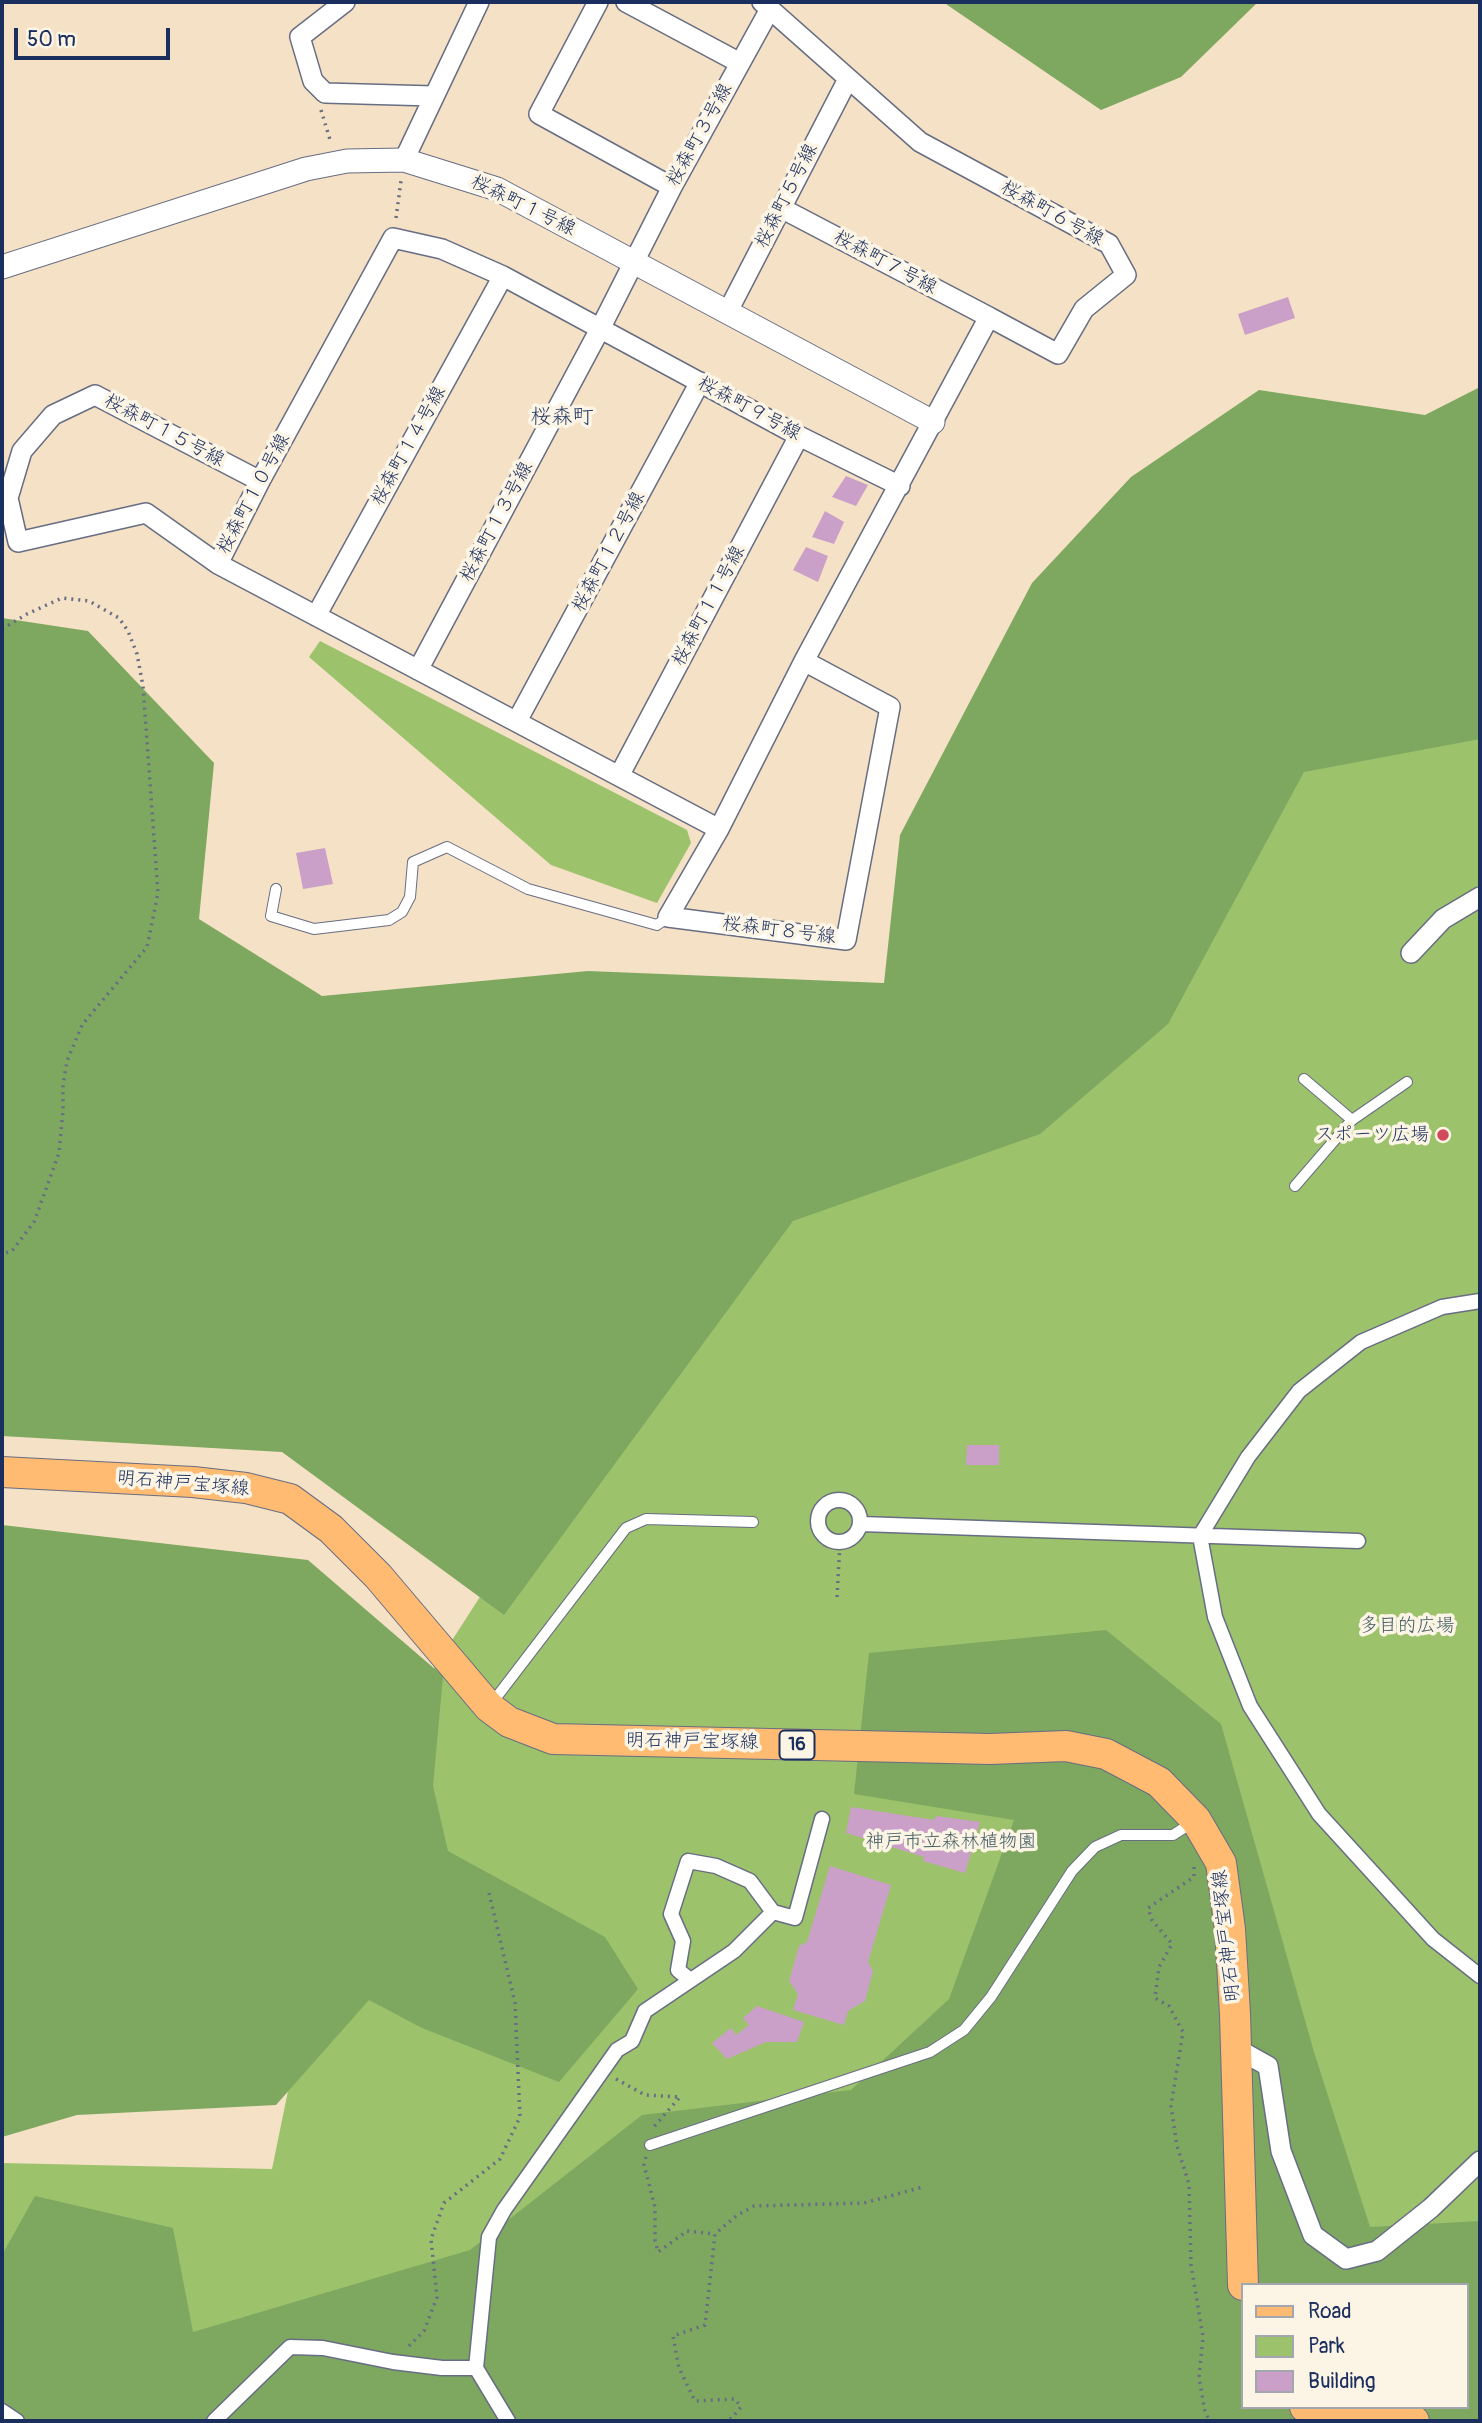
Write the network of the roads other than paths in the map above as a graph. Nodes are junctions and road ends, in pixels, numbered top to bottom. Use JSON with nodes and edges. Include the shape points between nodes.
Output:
{"nodes":[{"id":1,"x":345,"y":2,"type":"edge"},
{"id":2,"x":479,"y":2,"type":"edge"},
{"id":3,"x":598,"y":2,"type":"edge"},
{"id":4,"x":626,"y":2,"type":"edge"},
{"id":5,"x":766,"y":5,"type":"edge"},
{"id":6,"x":740,"y":63,"type":"junction"},
{"id":7,"x":848,"y":79,"type":"junction"},
{"id":8,"x":433,"y":96,"type":"junction"},
{"id":9,"x":404,"y":160,"type":"junction"},
{"id":10,"x":672,"y":187,"type":"junction"},
{"id":11,"x":781,"y":208,"type":"junction"},
{"id":12,"x":634,"y":262,"type":"junction"},
{"id":13,"x":2,"y":267,"type":"edge"},
{"id":14,"x":503,"y":276,"type":"junction"},
{"id":15,"x":727,"y":313,"type":"junction"},
{"id":16,"x":989,"y":317,"type":"junction"},
{"id":17,"x":600,"y":329,"type":"junction"},
{"id":18,"x":700,"y":382,"type":"junction"},
{"id":19,"x":933,"y":422,"type":"junction"},
{"id":20,"x":799,"y":436,"type":"junction"},
{"id":21,"x":260,"y":481,"type":"junction"},
{"id":22,"x":900,"y":485,"type":"junction"},
{"id":23,"x":218,"y":564,"type":"junction"},
{"id":24,"x":316,"y":616,"type":"junction"},
{"id":25,"x":804,"y":661,"type":"junction"},
{"id":26,"x":418,"y":670,"type":"junction"},
{"id":27,"x":517,"y":722,"type":"junction"},
{"id":28,"x":619,"y":776,"type":"junction"},
{"id":29,"x":719,"y":829,"type":"junction"},
{"id":30,"x":276,"y":888,"type":"dead end"},
{"id":31,"x":1480,"y":897,"type":"edge"},
{"id":32,"x":668,"y":917,"type":"junction"},
{"id":33,"x":1410,"y":953,"type":"dead end"},
{"id":34,"x":1304,"y":1079,"type":"dead end"},
{"id":35,"x":1408,"y":1082,"type":"dead end"},
{"id":36,"x":1352,"y":1120,"type":"junction"},
{"id":37,"x":1295,"y":1186,"type":"dead end"},
{"id":38,"x":1480,"y":1301,"type":"edge"},
{"id":39,"x":2,"y":1472,"type":"edge"},
{"id":40,"x":753,"y":1522,"type":"dead end"},
{"id":41,"x":861,"y":1524,"type":"junction"},
{"id":42,"x":1200,"y":1536,"type":"junction"},
{"id":43,"x":1357,"y":1541,"type":"dead end"},
{"id":44,"x":489,"y":1707,"type":"junction"},
{"id":45,"x":822,"y":1819,"type":"dead end"},
{"id":46,"x":1196,"y":1820,"type":"junction"},
{"id":47,"x":773,"y":1912,"type":"junction"},
{"id":48,"x":1480,"y":1976,"type":"edge"},
{"id":49,"x":690,"y":1980,"type":"junction"},
{"id":50,"x":1234,"y":2047,"type":"junction"},
{"id":51,"x":650,"y":2145,"type":"road end"},
{"id":52,"x":1480,"y":2161,"type":"edge"},
{"id":53,"x":1243,"y":2283,"type":"edge"},
{"id":54,"x":476,"y":2368,"type":"junction"},
{"id":55,"x":1313,"y":2409,"type":"edge"},
{"id":56,"x":2,"y":2411,"type":"edge"},
{"id":57,"x":17,"y":2421,"type":"edge"},
{"id":58,"x":214,"y":2421,"type":"edge"},
{"id":59,"x":508,"y":2421,"type":"edge"},
{"id":60,"x":1414,"y":2421,"type":"edge"}],
"edges":[{"from":1,"to":8,"type":"street","via":[[300,37],[313,81],[325,93]]},
{"from":2,"to":8,"type":"street"},
{"from":3,"to":10,"type":"street","via":[[539,114]]},
{"from":4,"to":6,"type":"street"},
{"from":5,"to":6,"type":"street","name":"桜森町３号線"},
{"from":5,"to":7,"type":"street","name":"桜森町６号線"},
{"from":6,"to":10,"type":"street","name":"桜森町３号線"},
{"from":7,"to":11,"type":"street","name":"桜森町５号線"},
{"from":7,"to":16,"type":"street","name":"桜森町６号線","via":[[920,142],[1110,244],[1126,275],[1084,309],[1058,354]]},
{"from":8,"to":9,"type":"street"},
{"from":9,"to":12,"type":"street","name":"桜森町１号線","via":[[497,189]]},
{"from":9,"to":13,"type":"street","name":"桜森町１号線","via":[[306,169]]},
{"from":10,"to":12,"type":"street","name":"桜森町３号線"},
{"from":11,"to":15,"type":"street","name":"桜森町５号線"},
{"from":11,"to":16,"type":"street","name":"桜森町７号線"},
{"from":12,"to":15,"type":"street","name":"桜森町１号線"},
{"from":12,"to":17,"type":"street","name":"桜森町１３号線"},
{"from":14,"to":17,"type":"street"},
{"from":14,"to":21,"type":"street","name":"桜森町１０号線","via":[[442,248],[393,237]]},
{"from":14,"to":24,"type":"street","name":"桜森町１４号線"},
{"from":15,"to":19,"type":"street","name":"桜森町１号線"},
{"from":16,"to":19,"type":"street"},
{"from":17,"to":18,"type":"street","name":"桜森町９号線"},
{"from":17,"to":26,"type":"street","name":"桜森町１３号線"},
{"from":18,"to":20,"type":"street","name":"桜森町９号線"},
{"from":18,"to":27,"type":"street","name":"桜森町１２号線"},
{"from":19,"to":22,"type":"street"},
{"from":20,"to":22,"type":"street","name":"桜森町９号線"},
{"from":20,"to":28,"type":"street","name":"桜森町１１号線"},
{"from":21,"to":23,"type":"street","name":"桜森町１０号線"},
{"from":21,"to":23,"type":"street","name":"桜森町１５号線","via":[[95,395],[53,415],[22,451],[8,498],[18,542],[146,513]]},
{"from":22,"to":25,"type":"street"},
{"from":23,"to":24,"type":"street","name":"桜森町１０号線"},
{"from":24,"to":26,"type":"street","name":"桜森町１０号線"},
{"from":25,"to":29,"type":"street"},
{"from":25,"to":32,"type":"street","name":"桜森町８号線","via":[[890,707],[846,940]]},
{"from":26,"to":27,"type":"street","name":"桜森町１０号線"},
{"from":27,"to":28,"type":"street","name":"桜森町１０号線"},
{"from":28,"to":29,"type":"street","name":"桜森町１０号線"},
{"from":29,"to":32,"type":"street"},
{"from":30,"to":32,"type":"lane","via":[[271,916],[314,929],[389,920],[402,912],[410,897],[413,862],[447,847],[528,889],[657,925]]},
{"from":31,"to":33,"type":"street","via":[[1443,919]]},
{"from":34,"to":36,"type":"lane"},
{"from":35,"to":36,"type":"lane"},
{"from":36,"to":37,"type":"lane"},
{"from":38,"to":42,"type":"street","via":[[1442,1307],[1361,1342],[1299,1391],[1248,1457]]},
{"from":39,"to":44,"type":"main road","name":"明石神戸宝塚線","number":"16","via":[[193,1482],[290,1499],[331,1529],[378,1576]]},
{"from":40,"to":44,"type":"lane","via":[[646,1519],[626,1528]]},
{"from":41,"to":41,"type":"street","via":[[854,1537],[840,1543],[827,1539],[819,1529],[818,1516],[825,1504],[836,1499],[850,1502],[859,1511]]},
{"from":41,"to":42,"type":"street"},
{"from":42,"to":43,"type":"street"},
{"from":42,"to":48,"type":"street","via":[[1215,1617],[1251,1706],[1319,1814],[1433,1938]]},
{"from":44,"to":46,"type":"main road","name":"明石神戸宝塚線","number":"16","via":[[509,1722],[553,1739],[990,1749],[1066,1746],[1106,1754],[1159,1782]]},
{"from":45,"to":47,"type":"street","via":[[795,1918]]},
{"from":46,"to":50,"type":"main road","name":"明石神戸宝塚線","number":"16","via":[[1221,1863],[1230,1929]]},
{"from":46,"to":51,"type":"lane","via":[[1173,1835],[1121,1835],[1095,1847],[1072,1871],[964,2031],[930,2052]]},
{"from":47,"to":49,"type":"street","via":[[734,1951]]},
{"from":47,"to":49,"type":"street","via":[[750,1881],[716,1866],[688,1861],[671,1914],[682,1941],[678,1970]]},
{"from":49,"to":54,"type":"street","via":[[645,2011],[632,2041],[617,2050],[489,2237]]},
{"from":50,"to":52,"type":"street","via":[[1268,2066],[1281,2151],[1313,2235],[1346,2259],[1377,2251],[1432,2208]]},
{"from":50,"to":53,"type":"main road","name":"明石神戸宝塚線","number":"16"},
{"from":54,"to":58,"type":"street","via":[[442,2368],[323,2348],[290,2347]]},
{"from":54,"to":59,"type":"street"},
{"from":55,"to":60,"type":"main road"},
{"from":56,"to":57,"type":"street"}]}
